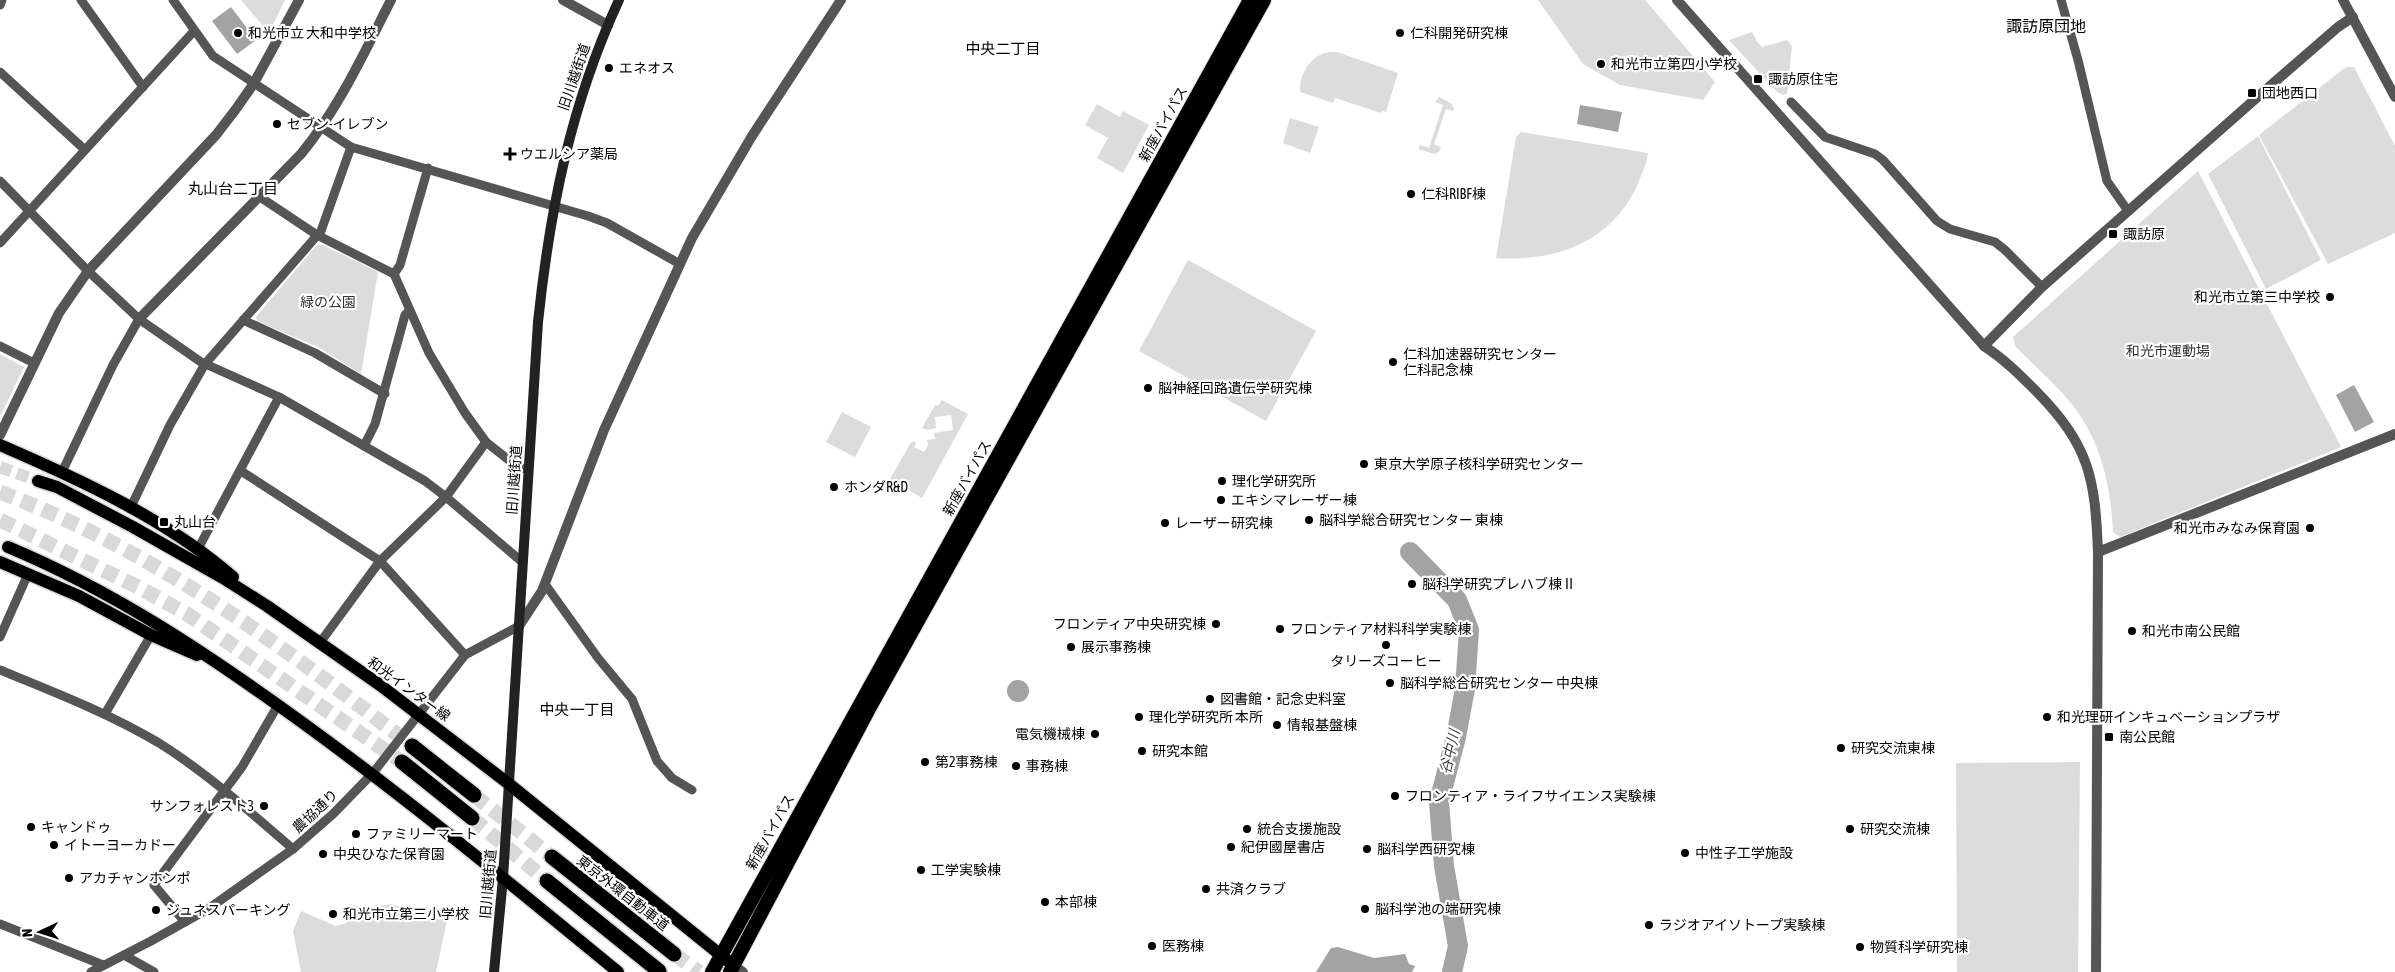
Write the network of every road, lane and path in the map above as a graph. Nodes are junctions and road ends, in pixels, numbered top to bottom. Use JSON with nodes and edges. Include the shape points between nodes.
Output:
{"nodes":[{"id":1,"x":2,"y":0,"type":"edge"},
{"id":2,"x":81,"y":0,"type":"edge"},
{"id":3,"x":173,"y":0,"type":"edge"},
{"id":4,"x":298,"y":0,"type":"edge"},
{"id":5,"x":391,"y":0,"type":"edge"},
{"id":6,"x":564,"y":0,"type":"edge"},
{"id":7,"x":619,"y":0,"type":"edge"},
{"id":8,"x":841,"y":0,"type":"edge"},
{"id":9,"x":1264,"y":0,"type":"edge"},
{"id":10,"x":1677,"y":0,"type":"edge"},
{"id":11,"x":2061,"y":0,"type":"edge"},
{"id":12,"x":2343,"y":0,"type":"edge"},
{"id":13,"x":1244,"y":2,"type":"edge"},
{"id":14,"x":0,"y":6,"type":"edge"},
{"id":15,"x":2353,"y":17,"type":"junction"},
{"id":16,"x":608,"y":24,"type":"junction"},
{"id":17,"x":194,"y":31,"type":"junction"},
{"id":18,"x":0,"y":72,"type":"edge"},
{"id":19,"x":254,"y":83,"type":"junction"},
{"id":20,"x":143,"y":87,"type":"junction"},
{"id":21,"x":2395,"y":97,"type":"edge"},
{"id":22,"x":1791,"y":102,"type":"dead end"},
{"id":23,"x":322,"y":128,"type":"junction"},
{"id":24,"x":350,"y":147,"type":"junction"},
{"id":25,"x":84,"y":149,"type":"junction"},
{"id":26,"x":428,"y":168,"type":"junction"},
{"id":27,"x":0,"y":181,"type":"edge"},
{"id":28,"x":260,"y":197,"type":"junction"},
{"id":29,"x":553,"y":205,"type":"junction"},
{"id":30,"x":28,"y":210,"type":"junction"},
{"id":31,"x":2128,"y":210,"type":"junction"},
{"id":32,"x":317,"y":236,"type":"junction"},
{"id":33,"x":0,"y":243,"type":"edge"},
{"id":34,"x":680,"y":264,"type":"junction"},
{"id":35,"x":88,"y":271,"type":"junction"},
{"id":36,"x":394,"y":274,"type":"junction"},
{"id":37,"x":2042,"y":287,"type":"junction"},
{"id":38,"x":409,"y":311,"type":"junction"},
{"id":39,"x":139,"y":319,"type":"junction"},
{"id":40,"x":243,"y":320,"type":"junction"},
{"id":41,"x":0,"y":346,"type":"edge"},
{"id":42,"x":1984,"y":346,"type":"junction"},
{"id":43,"x":34,"y":363,"type":"junction"},
{"id":44,"x":205,"y":364,"type":"junction"},
{"id":45,"x":385,"y":394,"type":"junction"},
{"id":46,"x":279,"y":397,"type":"junction"},
{"id":47,"x":2395,"y":434,"type":"edge"},
{"id":48,"x":0,"y":435,"type":"edge"},
{"id":49,"x":486,"y":442,"type":"junction"},
{"id":50,"x":0,"y":445,"type":"edge"},
{"id":51,"x":364,"y":446,"type":"junction"},
{"id":52,"x":241,"y":470,"type":"junction"},
{"id":53,"x":528,"y":470,"type":"junction"},
{"id":54,"x":62,"y":472,"type":"junction"},
{"id":55,"x":38,"y":481,"type":"tunnel mouth"},
{"id":56,"x":446,"y":497,"type":"junction"},
{"id":57,"x":130,"y":509,"type":"junction"},
{"id":58,"x":8,"y":546,"type":"dead end"},
{"id":59,"x":198,"y":550,"type":"junction"},
{"id":60,"x":2098,"y":552,"type":"junction"},
{"id":61,"x":380,"y":561,"type":"junction"},
{"id":62,"x":522,"y":561,"type":"junction"},
{"id":63,"x":0,"y":562,"type":"edge"},
{"id":64,"x":28,"y":574,"type":"junction"},
{"id":65,"x":545,"y":584,"type":"junction"},
{"id":66,"x":267,"y":606,"type":"junction"},
{"id":67,"x":519,"y":626,"type":"junction"},
{"id":68,"x":151,"y":635,"type":"junction"},
{"id":69,"x":0,"y":637,"type":"edge"},
{"id":70,"x":319,"y":644,"type":"junction"},
{"id":71,"x":465,"y":655,"type":"junction"},
{"id":72,"x":227,"y":668,"type":"junction"},
{"id":73,"x":0,"y":670,"type":"edge"},
{"id":74,"x":278,"y":705,"type":"junction"},
{"id":75,"x":419,"y":712,"type":"junction"},
{"id":76,"x":105,"y":714,"type":"junction"},
{"id":77,"x":412,"y":746,"type":"tunnel mouth"},
{"id":78,"x":402,"y":762,"type":"tunnel mouth"},
{"id":79,"x":373,"y":773,"type":"junction"},
{"id":80,"x":508,"y":784,"type":"junction"},
{"id":81,"x":692,"y":790,"type":"dead end"},
{"id":82,"x":226,"y":791,"type":"junction"},
{"id":83,"x":474,"y":795,"type":"tunnel mouth"},
{"id":84,"x":472,"y":818,"type":"tunnel mouth"},
{"id":85,"x":293,"y":849,"type":"junction"},
{"id":86,"x":552,"y":857,"type":"tunnel mouth"},
{"id":87,"x":502,"y":878,"type":"junction"},
{"id":88,"x":547,"y":881,"type":"tunnel mouth"},
{"id":89,"x":185,"y":922,"type":"junction"},
{"id":90,"x":0,"y":924,"type":"edge"},
{"id":91,"x":674,"y":954,"type":"tunnel mouth"},
{"id":92,"x":124,"y":955,"type":"junction"},
{"id":93,"x":721,"y":955,"type":"junction"},
{"id":94,"x":103,"y":965,"type":"junction"},
{"id":95,"x":735,"y":970,"type":"edge"},
{"id":96,"x":659,"y":971,"type":"edge"},
{"id":97,"x":91,"y":972,"type":"edge"},
{"id":98,"x":154,"y":972,"type":"edge"},
{"id":99,"x":494,"y":972,"type":"edge"},
{"id":100,"x":618,"y":972,"type":"edge"},
{"id":101,"x":712,"y":972,"type":"edge"},
{"id":102,"x":2096,"y":972,"type":"edge"}],
"edges":[{"from":1,"to":14,"type":"street"},
{"from":2,"to":20,"type":"street"},
{"from":3,"to":17,"type":"street"},
{"from":4,"to":19,"type":"street"},
{"from":5,"to":23,"type":"street"},
{"from":6,"to":16,"type":"street"},
{"from":7,"to":16,"type":"main road","name":"旧川越街道"},
{"from":8,"to":34,"type":"street","via":[[752,136]]},
{"from":9,"to":95,"type":"highway","name":"新座バイパス","via":[[871,705]]},
{"from":10,"to":42,"type":"street"},
{"from":11,"to":31,"type":"street","via":[[2107,181]]},
{"from":12,"to":15,"type":"street"},
{"from":13,"to":93,"type":"highway","name":"新座バイパス"},
{"from":15,"to":21,"type":"street"},
{"from":15,"to":31,"type":"street"},
{"from":16,"to":29,"type":"main road","name":"旧川越街道","via":[[576,113]]},
{"from":17,"to":19,"type":"street","via":[[213,56]]},
{"from":17,"to":20,"type":"street"},
{"from":18,"to":25,"type":"street"},
{"from":19,"to":23,"type":"street"},
{"from":19,"to":35,"type":"street","via":[[216,135]]},
{"from":20,"to":25,"type":"street"},
{"from":22,"to":37,"type":"street","via":[[1825,138],[1875,154],[1883,160],[1936,221],[1950,229],[1994,242]]},
{"from":23,"to":24,"type":"street"},
{"from":23,"to":28,"type":"street"},
{"from":24,"to":26,"type":"street"},
{"from":24,"to":32,"type":"street"},
{"from":25,"to":30,"type":"street"},
{"from":26,"to":29,"type":"street"},
{"from":26,"to":36,"type":"street","via":[[400,266]]},
{"from":27,"to":30,"type":"street"},
{"from":28,"to":32,"type":"street"},
{"from":28,"to":39,"type":"street"},
{"from":29,"to":34,"type":"street","via":[[606,223]]},
{"from":29,"to":53,"type":"main road","name":"旧川越街道","via":[[538,322]]},
{"from":30,"to":33,"type":"street"},
{"from":30,"to":35,"type":"street"},
{"from":31,"to":37,"type":"street"},
{"from":32,"to":36,"type":"street"},
{"from":32,"to":40,"type":"street"},
{"from":34,"to":65,"type":"street","via":[[604,430]]},
{"from":35,"to":39,"type":"street"},
{"from":35,"to":43,"type":"street","via":[[59,313]]},
{"from":36,"to":38,"type":"street"},
{"from":37,"to":42,"type":"street"},
{"from":38,"to":45,"type":"street","via":[[405,315]]},
{"from":38,"to":49,"type":"street","via":[[433,361]]},
{"from":39,"to":44,"type":"street"},
{"from":39,"to":54,"type":"street"},
{"from":40,"to":44,"type":"street"},
{"from":40,"to":45,"type":"street","via":[[315,353]]},
{"from":41,"to":43,"type":"street"},
{"from":42,"to":60,"type":"street","via":[[2009,363],[2077,440],[2093,486]]},
{"from":43,"to":48,"type":"street"},
{"from":44,"to":46,"type":"street"},
{"from":44,"to":57,"type":"street","via":[[170,424]]},
{"from":45,"to":51,"type":"street","via":[[376,424]]},
{"from":46,"to":51,"type":"street"},
{"from":46,"to":52,"type":"street"},
{"from":47,"to":60,"type":"street"},
{"from":49,"to":53,"type":"street","via":[[515,465]]},
{"from":49,"to":56,"type":"street"},
{"from":50,"to":54,"type":"main road"},
{"from":51,"to":56,"type":"street"},
{"from":52,"to":59,"type":"street"},
{"from":52,"to":61,"type":"street"},
{"from":53,"to":62,"type":"main road","name":"旧川越街道"},
{"from":54,"to":57,"type":"main road"},
{"from":55,"to":66,"type":"main road","name":"和光インター線","via":[[133,527]]},
{"from":56,"to":61,"type":"street"},
{"from":56,"to":62,"type":"street"},
{"from":57,"to":59,"type":"main road"},
{"from":58,"to":72,"type":"main road","via":[[131,608]]},
{"from":59,"to":66,"type":"main road"},
{"from":60,"to":102,"type":"street"},
{"from":61,"to":70,"type":"street"},
{"from":61,"to":71,"type":"street"},
{"from":62,"to":67,"type":"main road","name":"旧川越街道"},
{"from":63,"to":64,"type":"main road"},
{"from":64,"to":68,"type":"main road","via":[[79,596]]},
{"from":64,"to":69,"type":"street"},
{"from":65,"to":67,"type":"street"},
{"from":65,"to":81,"type":"street","via":[[632,699],[657,762],[672,778]]},
{"from":66,"to":70,"type":"main road","name":"和光インター線"},
{"from":67,"to":71,"type":"street","name":"農協通り"},
{"from":67,"to":80,"type":"main road","name":"旧川越街道"},
{"from":68,"to":72,"type":"main road"},
{"from":68,"to":76,"type":"street"},
{"from":70,"to":75,"type":"main road","name":"和光インター線"},
{"from":71,"to":75,"type":"street","name":"農協通り"},
{"from":72,"to":74,"type":"main road"},
{"from":73,"to":76,"type":"street"},
{"from":74,"to":79,"type":"main road"},
{"from":74,"to":82,"type":"street"},
{"from":75,"to":79,"type":"street","name":"農協通り"},
{"from":75,"to":80,"type":"main road","name":"和光インター線"},
{"from":76,"to":82,"type":"street","via":[[160,744]]},
{"from":77,"to":83,"type":"highway"},
{"from":78,"to":84,"type":"highway"},
{"from":79,"to":85,"type":"street","name":"農協通り"},
{"from":79,"to":87,"type":"main road"},
{"from":80,"to":87,"type":"main road","name":"旧川越街道"},
{"from":80,"to":93,"type":"main road","name":"和光インター線"},
{"from":82,"to":85,"type":"street"},
{"from":82,"to":89,"type":"street","via":[[154,885]]},
{"from":85,"to":89,"type":"street","name":"農協通り"},
{"from":86,"to":91,"type":"highway","name":"東京外環自動車道"},
{"from":87,"to":99,"type":"main road","name":"旧川越街道"},
{"from":87,"to":100,"type":"main road"},
{"from":88,"to":96,"type":"highway"},
{"from":89,"to":92,"type":"street","name":"農協通り"},
{"from":90,"to":94,"type":"street"},
{"from":92,"to":94,"type":"street","name":"農協通り"},
{"from":92,"to":98,"type":"street"},
{"from":93,"to":95,"type":"main road","name":"和光インター線"},
{"from":93,"to":101,"type":"highway","name":"新座バイパス"},
{"from":94,"to":97,"type":"street","name":"農協通り"}]}
